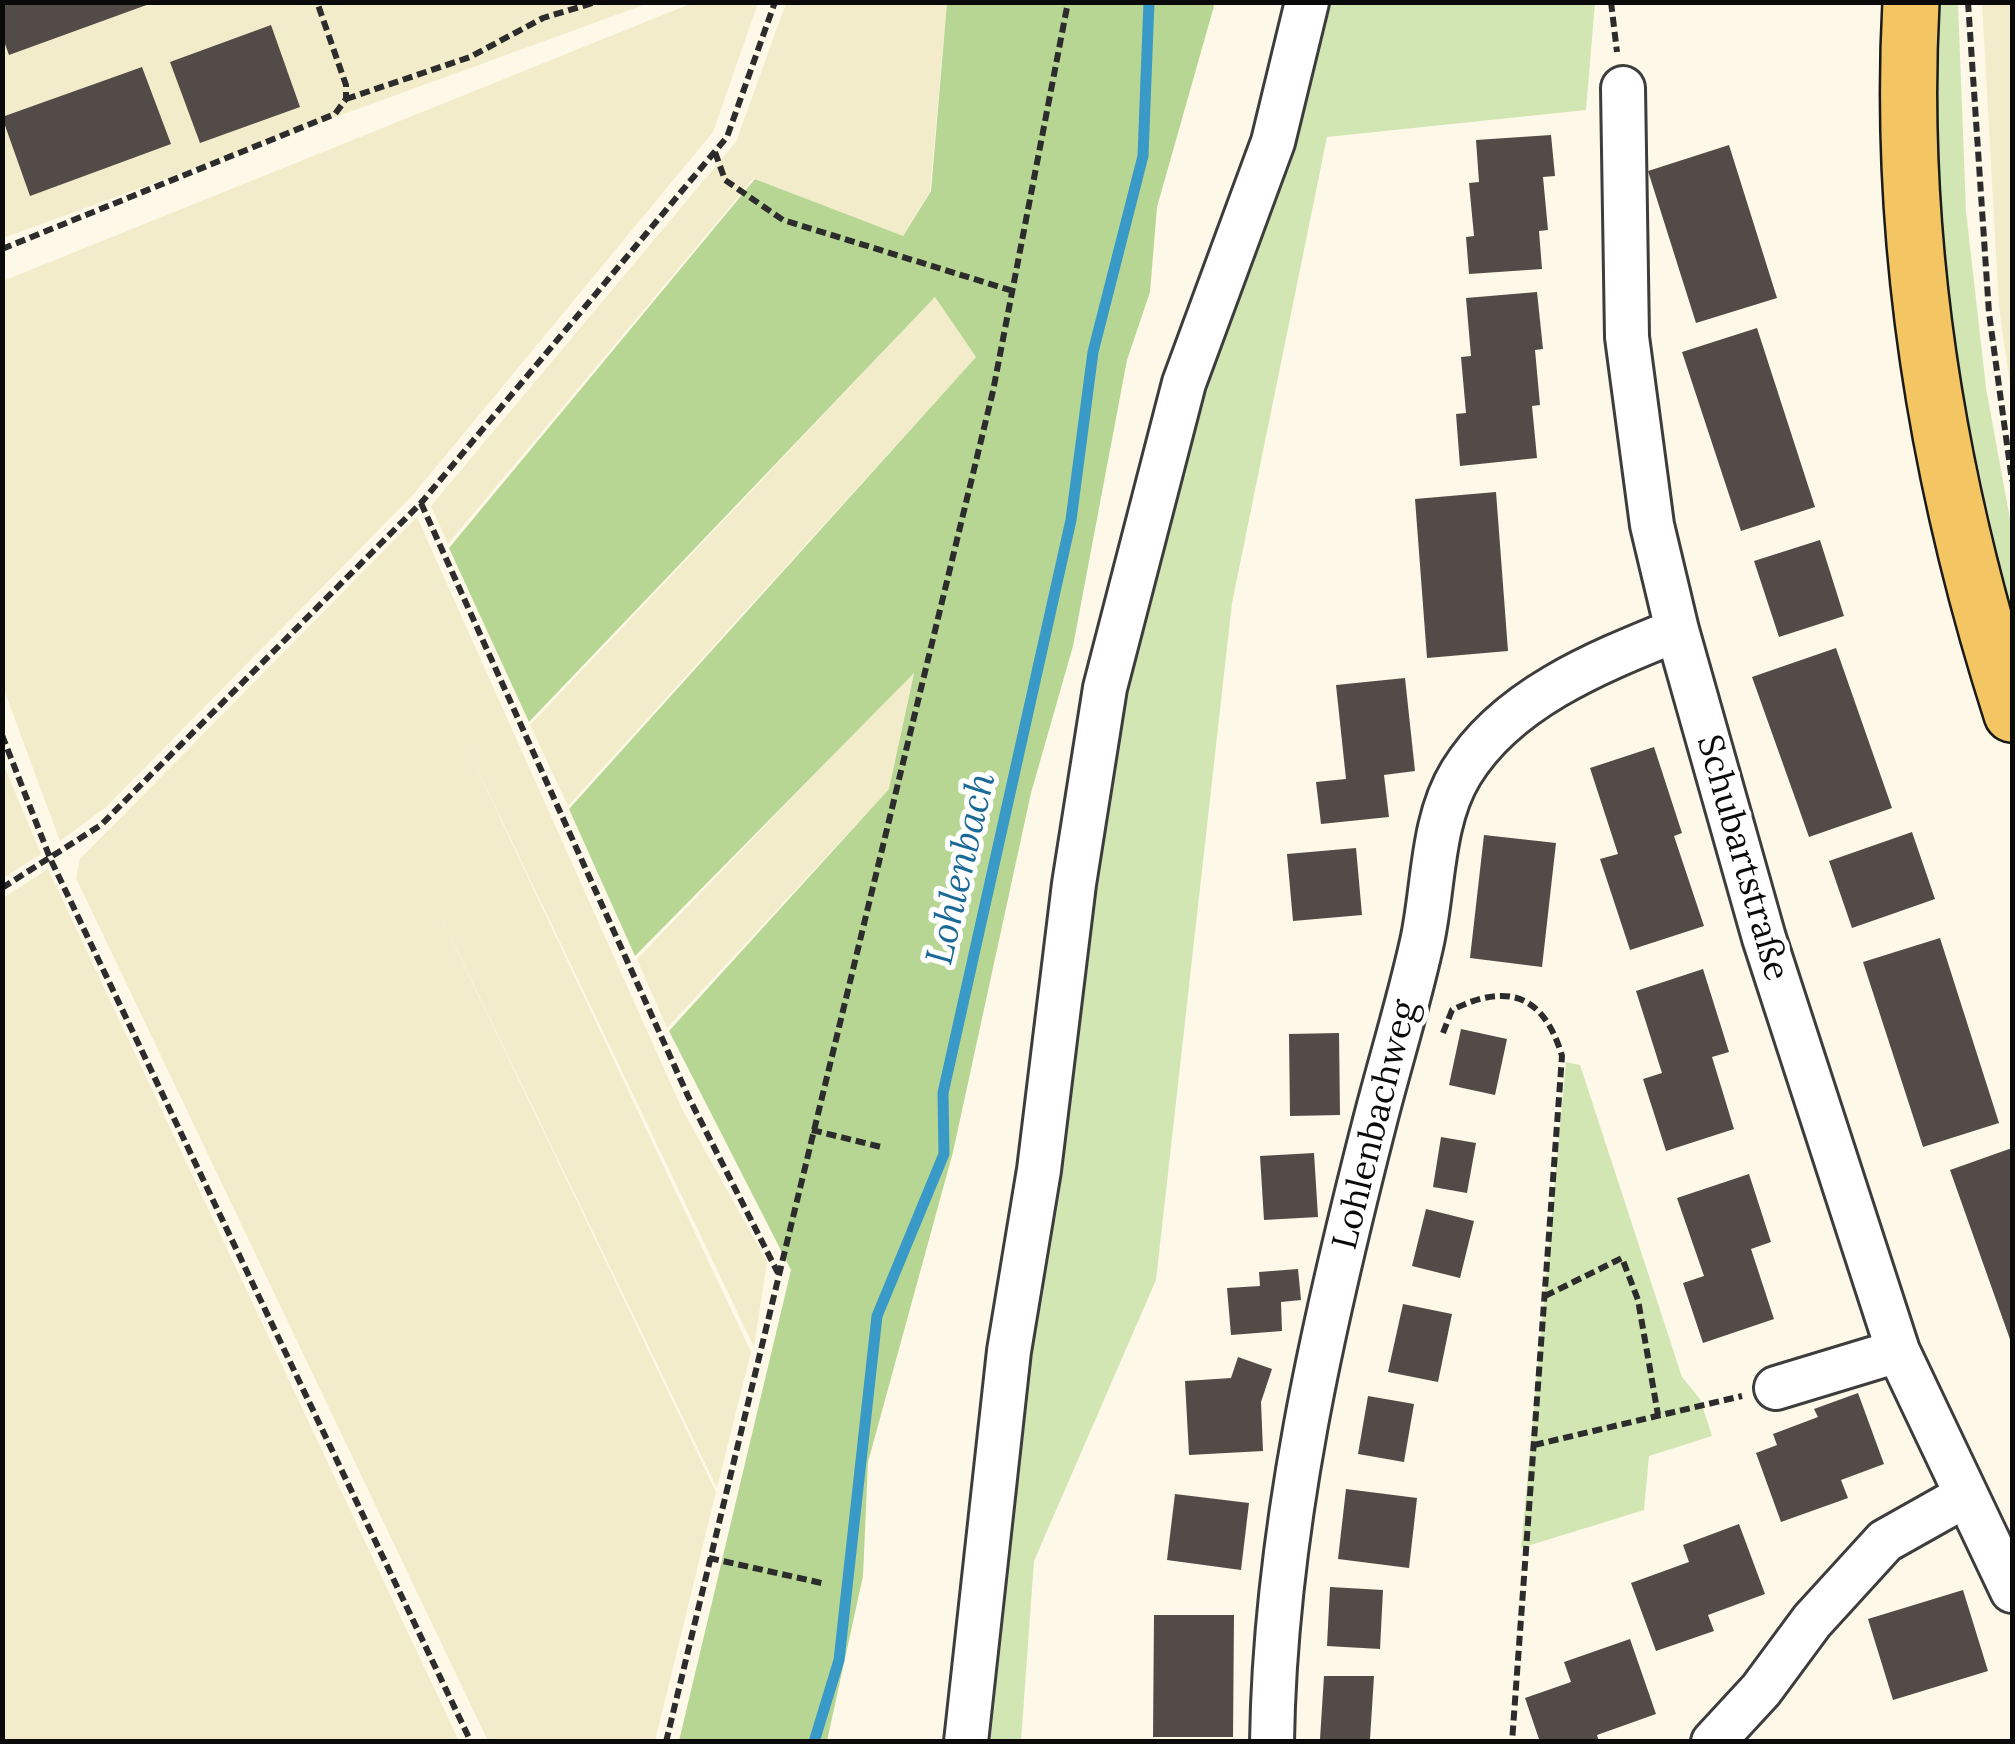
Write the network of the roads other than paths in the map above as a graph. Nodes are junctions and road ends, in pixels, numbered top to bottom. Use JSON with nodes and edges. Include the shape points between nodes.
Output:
{"nodes":[{"id":1,"x":1307,"y":2,"type":"edge"},
{"id":2,"x":1911,"y":2,"type":"edge"},
{"id":3,"x":1623,"y":88,"type":"road end"},
{"id":4,"x":1677,"y":630,"type":"junction"},
{"id":5,"x":2012,"y":714,"type":"edge"},
{"id":6,"x":1898,"y":1351,"type":"junction"},
{"id":7,"x":1776,"y":1388,"type":"road end"},
{"id":8,"x":1965,"y":1496,"type":"junction"},
{"id":9,"x":2012,"y":1592,"type":"edge"},
{"id":10,"x":966,"y":1742,"type":"edge"},
{"id":11,"x":1272,"y":1742,"type":"edge"},
{"id":12,"x":1713,"y":1742,"type":"edge"}],
"edges":[{"from":1,"to":10,"type":"street","via":[[1274,142],[1184,382],[1105,688],[1009,1351]]},
{"from":2,"to":5,"type":"main road","via":[[1906,102],[1920,287],[1952,496]]},
{"from":3,"to":4,"type":"street","name":"Schubartstraße","via":[[1628,337],[1640,454]]},
{"from":4,"to":6,"type":"street","name":"Schubartstraße","via":[[1764,938]]},
{"from":4,"to":11,"type":"street","name":"Lohlenbachweg","via":[[1550,691],[1490,732],[1458,777],[1438,838],[1422,941],[1324,1335],[1291,1529]]},
{"from":6,"to":7,"type":"street"},
{"from":6,"to":8,"type":"street","name":"Schubartstraße"},
{"from":8,"to":9,"type":"street","name":"Schubartstraße"},
{"from":8,"to":12,"type":"street","via":[[1885,1541]]}]}
